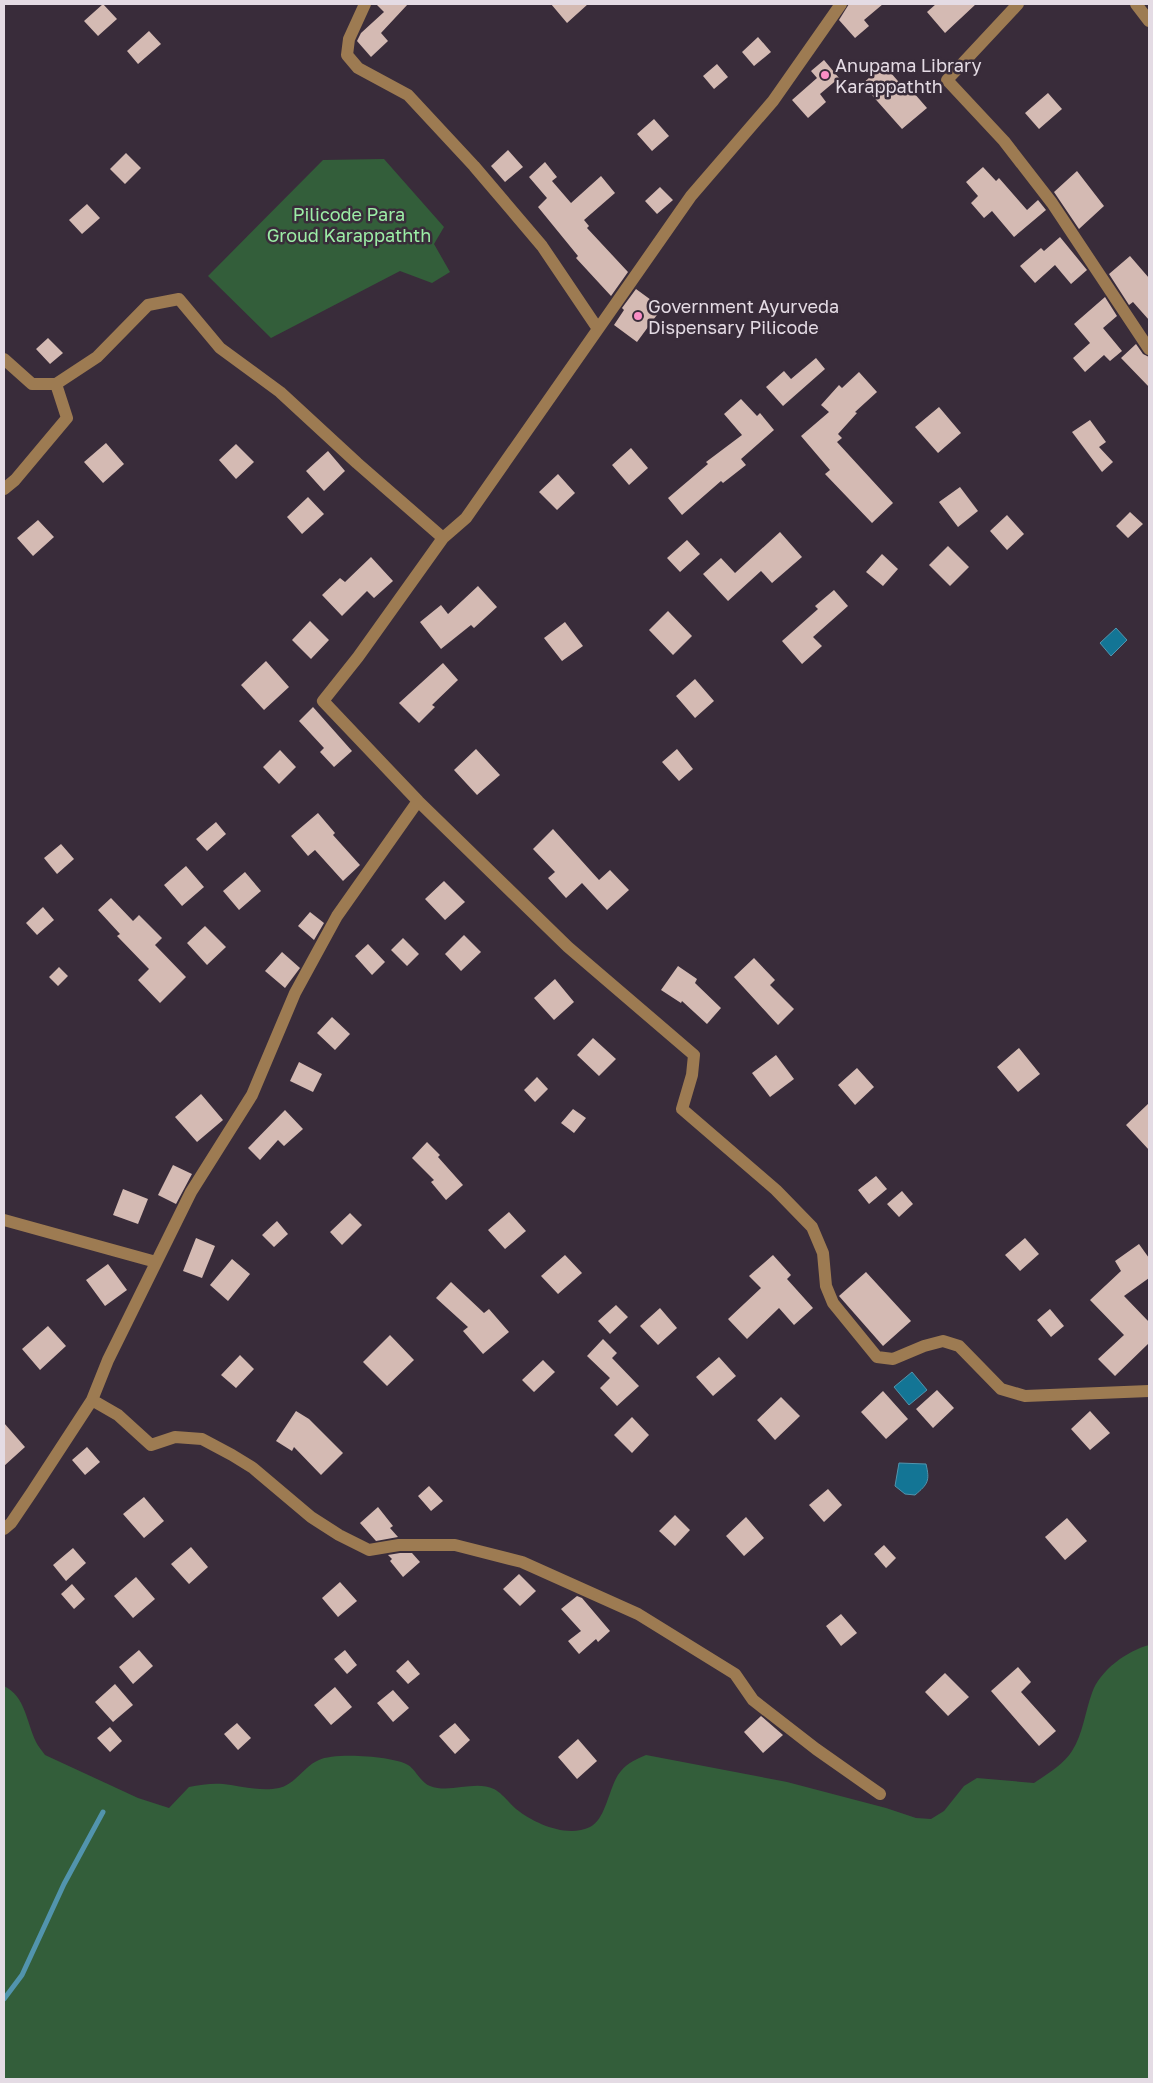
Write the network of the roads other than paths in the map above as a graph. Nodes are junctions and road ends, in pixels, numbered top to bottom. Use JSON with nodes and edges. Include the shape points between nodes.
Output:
{"nodes":[{"id":1,"x":365,"y":4,"type":"edge"},
{"id":2,"x":841,"y":4,"type":"edge"},
{"id":3,"x":1018,"y":4,"type":"edge"},
{"id":4,"x":1136,"y":4,"type":"edge"},
{"id":5,"x":1149,"y":21,"type":"edge"},
{"id":6,"x":598,"y":328,"type":"junction"},
{"id":7,"x":1149,"y":349,"type":"edge"},
{"id":8,"x":4,"y":359,"type":"edge"},
{"id":9,"x":56,"y":384,"type":"junction"},
{"id":10,"x":4,"y":489,"type":"edge"},
{"id":11,"x":443,"y":538,"type":"junction"},
{"id":12,"x":418,"y":801,"type":"junction"},
{"id":13,"x":4,"y":1220,"type":"edge"},
{"id":14,"x":156,"y":1262,"type":"junction"},
{"id":15,"x":1149,"y":1391,"type":"edge"},
{"id":16,"x":92,"y":1400,"type":"junction"},
{"id":17,"x":4,"y":1529,"type":"edge"},
{"id":18,"x":880,"y":1794,"type":"dead end"}],
"edges":[{"from":1,"to":6,"type":"street","via":[[349,39],[346,55],[358,68],[408,95],[474,166],[542,246]]},
{"from":2,"to":6,"type":"street","via":[[772,101],[691,196]]},
{"from":3,"to":7,"type":"street","via":[[947,80],[1004,141],[1052,203]]},
{"from":4,"to":5,"type":"street"},
{"from":6,"to":11,"type":"street","via":[[466,518]]},
{"from":8,"to":9,"type":"street","via":[[32,384]]},
{"from":9,"to":10,"type":"street","via":[[66,418]]},
{"from":9,"to":11,"type":"street","via":[[97,357],[148,305],[179,299],[220,348],[280,392]]},
{"from":11,"to":12,"type":"street","via":[[323,701]]},
{"from":12,"to":14,"type":"street","via":[[337,916],[295,993],[252,1095],[191,1192]]},
{"from":12,"to":15,"type":"street","via":[[568,947],[694,1054],[692,1075],[682,1109],[776,1190],[812,1227],[823,1253],[826,1286],[833,1304],[878,1357],[893,1358],[942,1341],[959,1346],[1001,1389],[1025,1396]]},
{"from":13,"to":14,"type":"street"},
{"from":14,"to":16,"type":"street"},
{"from":16,"to":17,"type":"street"},
{"from":16,"to":18,"type":"street","via":[[118,1415],[151,1444],[175,1437],[202,1439],[232,1454],[312,1517],[369,1550],[399,1545],[455,1545],[522,1562],[638,1614],[735,1674],[753,1700]]}]}
